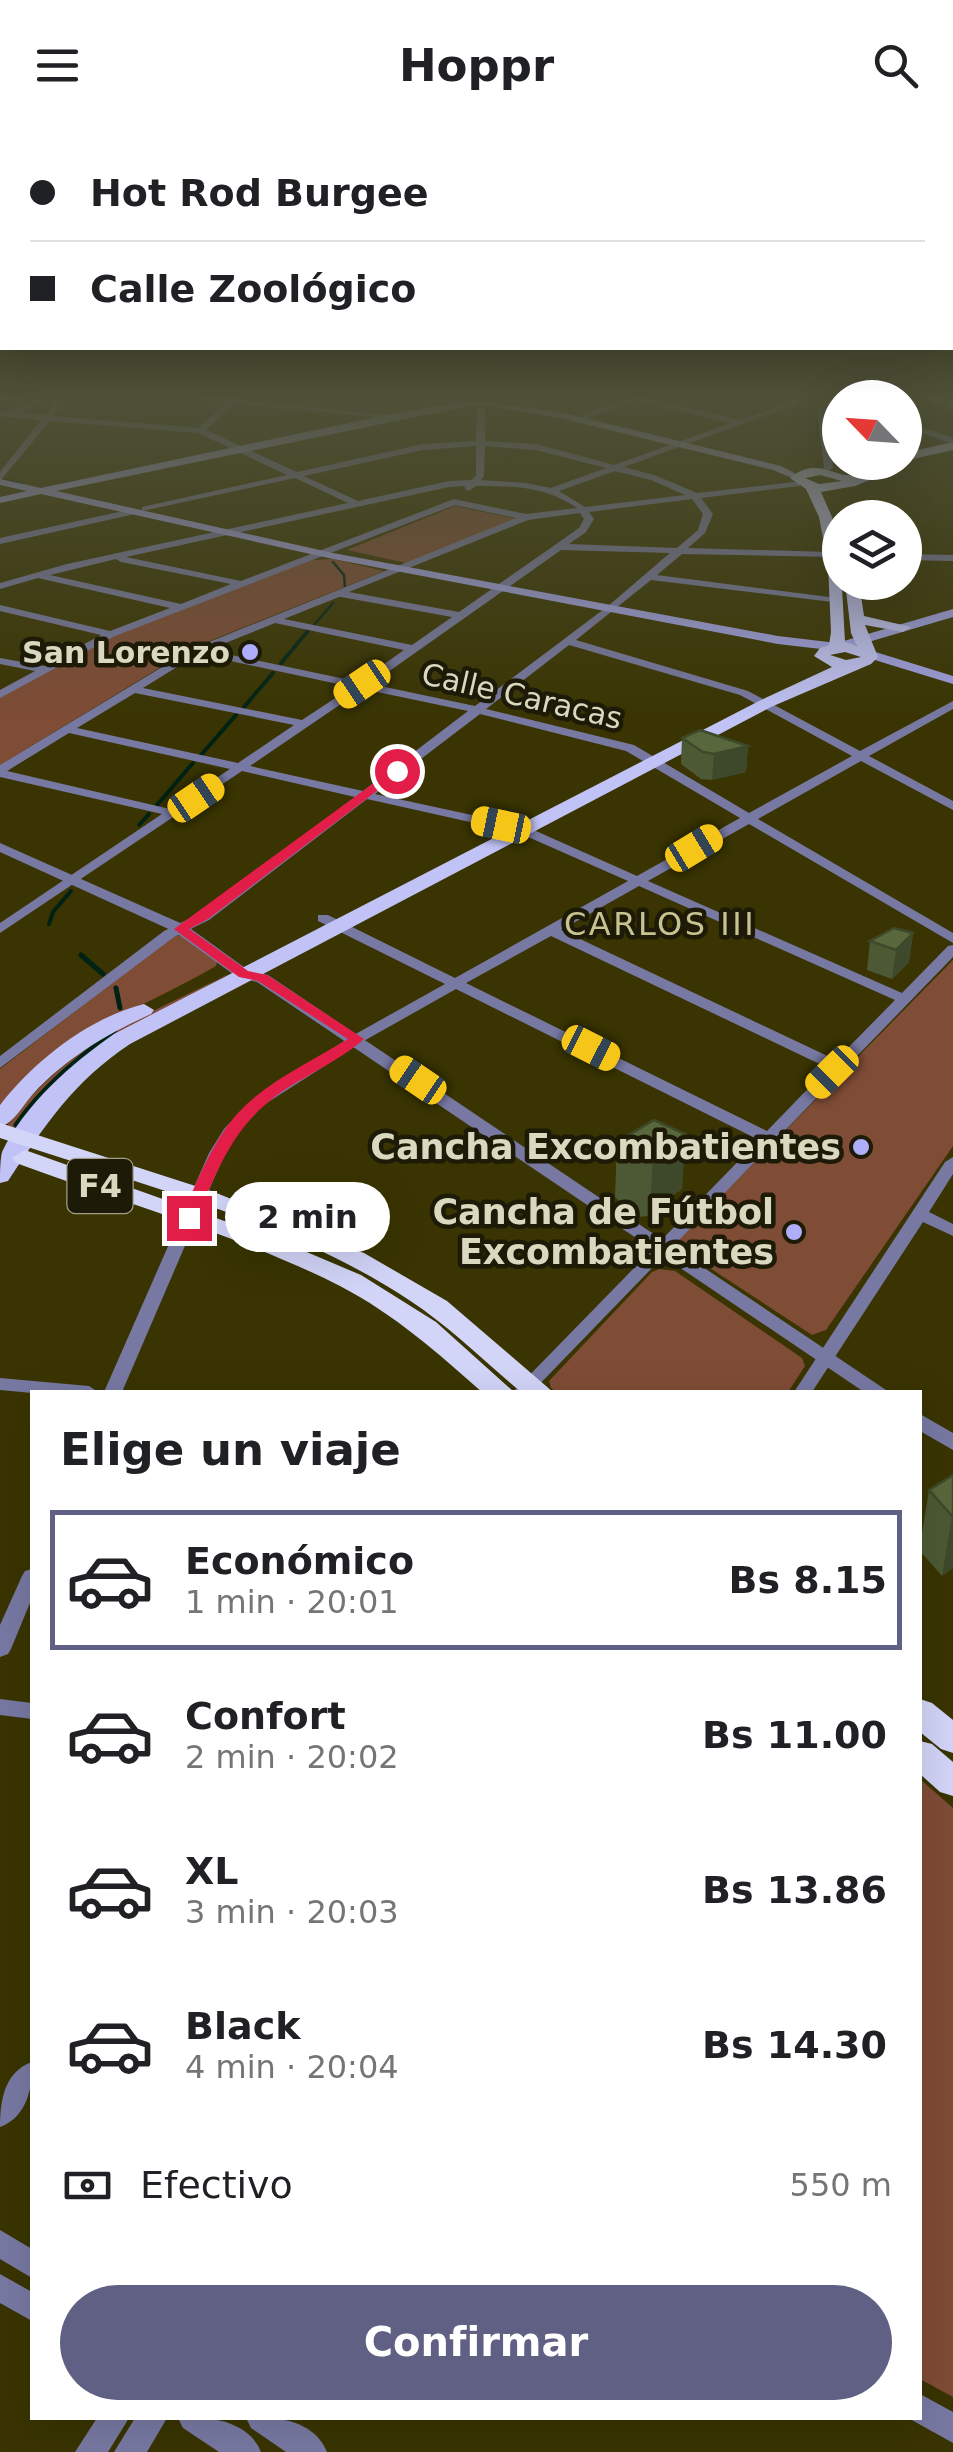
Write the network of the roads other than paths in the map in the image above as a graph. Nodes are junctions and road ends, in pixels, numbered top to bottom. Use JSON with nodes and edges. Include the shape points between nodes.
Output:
{"nodes":[{"id":1,"x":107,"y":505,"type":"edge"},
{"id":2,"x":130,"y":505,"type":"edge"},
{"id":3,"x":162,"y":505,"type":"edge"},
{"id":4,"x":342,"y":505,"type":"edge"},
{"id":5,"x":446,"y":505,"type":"edge"},
{"id":6,"x":470,"y":505,"type":"edge"},
{"id":7,"x":579,"y":505,"type":"edge"},
{"id":8,"x":599,"y":505,"type":"edge"},
{"id":9,"x":704,"y":505,"type":"edge"},
{"id":10,"x":582,"y":507,"type":"junction"},
{"id":11,"x":145,"y":509,"type":"junction"},
{"id":12,"x":132,"y":512,"type":"junction"},
{"id":13,"x":526,"y":517,"type":"junction"},
{"id":14,"x":235,"y":532,"type":"junction"},
{"id":15,"x":0,"y":541,"type":"edge"},
{"id":16,"x":559,"y":547,"type":"junction"},
{"id":17,"x":682,"y":550,"type":"junction"},
{"id":18,"x":329,"y":553,"type":"junction"},
{"id":19,"x":822,"y":555,"type":"edge"},
{"id":20,"x":922,"y":557,"type":"edge"},
{"id":21,"x":113,"y":558,"type":"junction"},
{"id":22,"x":953,"y":558,"type":"edge"},
{"id":23,"x":408,"y":569,"type":"junction"},
{"id":24,"x":36,"y":575,"type":"junction"},
{"id":25,"x":650,"y":576,"type":"junction"},
{"id":26,"x":243,"y":584,"type":"junction"},
{"id":27,"x":0,"y":586,"type":"edge"},
{"id":28,"x":502,"y":587,"type":"junction"},
{"id":29,"x":340,"y":594,"type":"junction"},
{"id":30,"x":854,"y":600,"type":"edge"},
{"id":31,"x":838,"y":601,"type":"joint"},
{"id":32,"x":182,"y":607,"type":"junction"},
{"id":33,"x":0,"y":608,"type":"edge"},
{"id":34,"x":612,"y":608,"type":"junction"},
{"id":35,"x":953,"y":613,"type":"edge"},
{"id":36,"x":461,"y":616,"type":"junction"},
{"id":37,"x":857,"y":619,"type":"junction"},
{"id":38,"x":274,"y":620,"type":"junction"},
{"id":39,"x":903,"y":627,"type":"junction"},
{"id":40,"x":111,"y":634,"type":"junction"},
{"id":41,"x":566,"y":642,"type":"junction"},
{"id":42,"x":414,"y":649,"type":"junction"},
{"id":43,"x":867,"y":649,"type":"junction"},
{"id":44,"x":196,"y":651,"type":"junction"},
{"id":45,"x":831,"y":651,"type":"junction"},
{"id":46,"x":0,"y":660,"type":"edge"},
{"id":47,"x":850,"y":665,"type":"junction"},
{"id":48,"x":45,"y":670,"type":"junction"},
{"id":49,"x":930,"y":674,"type":"junction"},
{"id":50,"x":953,"y":680,"type":"edge"},
{"id":51,"x":362,"y":684,"type":"junction"},
{"id":52,"x":132,"y":689,"type":"junction"},
{"id":53,"x":0,"y":695,"type":"edge"},
{"id":54,"x":758,"y":700,"type":"junction"},
{"id":55,"x":953,"y":704,"type":"edge"},
{"id":56,"x":478,"y":710,"type":"junction"},
{"id":57,"x":933,"y":715,"type":"junction"},
{"id":58,"x":304,"y":724,"type":"junction"},
{"id":59,"x":953,"y":725,"type":"edge"},
{"id":60,"x":66,"y":729,"type":"junction"},
{"id":61,"x":860,"y":755,"type":"junction"},
{"id":62,"x":648,"y":757,"type":"junction"},
{"id":63,"x":241,"y":768,"type":"junction"},
{"id":64,"x":0,"y":772,"type":"edge"},
{"id":65,"x":366,"y":795,"type":"junction"},
{"id":66,"x":953,"y":806,"type":"edge"},
{"id":67,"x":173,"y":813,"type":"junction"},
{"id":68,"x":749,"y":816,"type":"junction"},
{"id":69,"x":501,"y":825,"type":"junction"},
{"id":70,"x":523,"y":830,"type":"junction"},
{"id":71,"x":0,"y":836,"type":"edge"},
{"id":72,"x":0,"y":847,"type":"edge"},
{"id":73,"x":79,"y":877,"type":"junction"},
{"id":74,"x":639,"y":880,"type":"junction"},
{"id":75,"x":0,"y":908,"type":"edge"},
{"id":76,"x":22,"y":914,"type":"junction"},
{"id":77,"x":331,"y":921,"type":"junction"},
{"id":78,"x":187,"y":926,"type":"junction"},
{"id":79,"x":0,"y":929,"type":"edge"},
{"id":80,"x":550,"y":930,"type":"junction"},
{"id":81,"x":953,"y":940,"type":"edge"},
{"id":82,"x":953,"y":949,"type":"edge"},
{"id":83,"x":248,"y":968,"type":"junction"},
{"id":84,"x":458,"y":982,"type":"junction"},
{"id":85,"x":904,"y":999,"type":"junction"},
{"id":86,"x":357,"y":1039,"type":"junction"},
{"id":87,"x":0,"y":1064,"type":"edge"},
{"id":88,"x":838,"y":1067,"type":"junction"},
{"id":89,"x":0,"y":1120,"type":"edge"},
{"id":90,"x":768,"y":1138,"type":"junction"},
{"id":91,"x":7,"y":1149,"type":"edge"},
{"id":92,"x":953,"y":1162,"type":"edge"},
{"id":93,"x":193,"y":1208,"type":"junction"},
{"id":94,"x":919,"y":1213,"type":"junction"},
{"id":95,"x":953,"y":1231,"type":"edge"},
{"id":96,"x":661,"y":1246,"type":"junction"},
{"id":97,"x":826,"y":1358,"type":"junction"},
{"id":98,"x":0,"y":1384,"type":"edge"},
{"id":99,"x":67,"y":1390,"type":"edge"},
{"id":100,"x":113,"y":1390,"type":"edge"},
{"id":101,"x":497,"y":1390,"type":"edge"},
{"id":102,"x":530,"y":1390,"type":"edge"},
{"id":103,"x":804,"y":1390,"type":"edge"},
{"id":104,"x":875,"y":1390,"type":"edge"},
{"id":105,"x":922,"y":1422,"type":"edge"},
{"id":106,"x":953,"y":1443,"type":"edge"},
{"id":107,"x":30,"y":1581,"type":"edge"},
{"id":108,"x":0,"y":1649,"type":"edge"},
{"id":109,"x":0,"y":1707,"type":"edge"},
{"id":110,"x":30,"y":1711,"type":"edge"},
{"id":111,"x":922,"y":1714,"type":"edge"},
{"id":112,"x":953,"y":1740,"type":"edge"},
{"id":113,"x":922,"y":1756,"type":"edge"},
{"id":114,"x":953,"y":1782,"type":"edge"},
{"id":115,"x":30,"y":2076,"type":"edge"},
{"id":116,"x":0,"y":2114,"type":"edge"},
{"id":117,"x":0,"y":2243,"type":"edge"},
{"id":118,"x":30,"y":2264,"type":"edge"},
{"id":119,"x":0,"y":2286,"type":"edge"},
{"id":120,"x":30,"y":2307,"type":"edge"},
{"id":121,"x":922,"y":2410,"type":"edge"},
{"id":122,"x":113,"y":2420,"type":"edge"},
{"id":123,"x":151,"y":2420,"type":"edge"},
{"id":124,"x":197,"y":2420,"type":"edge"},
{"id":125,"x":264,"y":2420,"type":"edge"},
{"id":126,"x":953,"y":2428,"type":"edge"},
{"id":127,"x":90,"y":2452,"type":"edge"},
{"id":128,"x":129,"y":2452,"type":"edge"},
{"id":129,"x":246,"y":2452,"type":"edge"},
{"id":130,"x":312,"y":2452,"type":"edge"}],
"edges":[{"from":1,"to":12,"type":"main road"},
{"from":2,"to":11,"type":"main road"},
{"from":3,"to":11,"type":"street"},
{"from":4,"to":14,"type":"street"},
{"from":5,"to":18,"type":"street"},
{"from":6,"to":13,"type":"street"},
{"from":7,"to":10,"type":"street"},
{"from":8,"to":10,"type":"street"},
{"from":9,"to":17,"type":"street","via":[[707,522]]},
{"from":10,"to":13,"type":"street"},
{"from":10,"to":16,"type":"street","via":[[589,523]]},
{"from":11,"to":14,"type":"main road"},
{"from":12,"to":14,"type":"main road"},
{"from":12,"to":15,"type":"street"},
{"from":13,"to":23,"type":"street"},
{"from":14,"to":18,"type":"main road"},
{"from":14,"to":21,"type":"street"},
{"from":16,"to":17,"type":"street"},
{"from":16,"to":28,"type":"street"},
{"from":17,"to":19,"type":"street"},
{"from":17,"to":25,"type":"street"},
{"from":18,"to":23,"type":"main road"},
{"from":18,"to":26,"type":"street"},
{"from":20,"to":22,"type":"street"},
{"from":21,"to":24,"type":"street"},
{"from":21,"to":26,"type":"street"},
{"from":23,"to":28,"type":"main road"},
{"from":23,"to":29,"type":"street"},
{"from":24,"to":27,"type":"street"},
{"from":24,"to":32,"type":"street"},
{"from":25,"to":31,"type":"street"},
{"from":25,"to":34,"type":"street"},
{"from":26,"to":32,"type":"street"},
{"from":28,"to":34,"type":"main road"},
{"from":28,"to":36,"type":"street"},
{"from":29,"to":36,"type":"street"},
{"from":29,"to":38,"type":"street"},
{"from":30,"to":37,"type":"main road"},
{"from":31,"to":45,"type":"main road"},
{"from":32,"to":40,"type":"street"},
{"from":33,"to":40,"type":"street"},
{"from":34,"to":41,"type":"street"},
{"from":34,"to":45,"type":"main road"},
{"from":35,"to":39,"type":"main road"},
{"from":36,"to":42,"type":"street"},
{"from":37,"to":39,"type":"main road"},
{"from":37,"to":43,"type":"main road"},
{"from":38,"to":42,"type":"street"},
{"from":38,"to":44,"type":"street"},
{"from":39,"to":43,"type":"main road"},
{"from":40,"to":48,"type":"street"},
{"from":41,"to":54,"type":"street"},
{"from":41,"to":56,"type":"street"},
{"from":42,"to":51,"type":"street"},
{"from":43,"to":45,"type":"main road"},
{"from":43,"to":47,"type":"main road","via":[[869,660]]},
{"from":43,"to":49,"type":"main road"},
{"from":44,"to":51,"type":"street","name":"Calle Caracas"},
{"from":44,"to":52,"type":"street"},
{"from":45,"to":47,"type":"main road"},
{"from":45,"to":54,"type":"main road"},
{"from":46,"to":48,"type":"street"},
{"from":47,"to":49,"type":"main road"},
{"from":47,"to":54,"type":"main road"},
{"from":48,"to":53,"type":"street"},
{"from":49,"to":50,"type":"main road"},
{"from":51,"to":56,"type":"street","name":"Calle Caracas"},
{"from":51,"to":58,"type":"street"},
{"from":52,"to":58,"type":"street"},
{"from":52,"to":60,"type":"street"},
{"from":54,"to":61,"type":"street"},
{"from":54,"to":62,"type":"main road"},
{"from":55,"to":57,"type":"street"},
{"from":56,"to":62,"type":"street","name":"Calle Caracas"},
{"from":56,"to":65,"type":"street"},
{"from":57,"to":59,"type":"street"},
{"from":57,"to":61,"type":"street"},
{"from":58,"to":63,"type":"street"},
{"from":60,"to":63,"type":"street"},
{"from":60,"to":64,"type":"street"},
{"from":61,"to":66,"type":"street"},
{"from":61,"to":68,"type":"street"},
{"from":62,"to":68,"type":"street","name":"Calle Caracas"},
{"from":62,"to":69,"type":"main road"},
{"from":62,"to":70,"type":"main road"},
{"from":63,"to":65,"type":"street"},
{"from":63,"to":67,"type":"street"},
{"from":64,"to":67,"type":"street"},
{"from":65,"to":69,"type":"street"},
{"from":65,"to":78,"type":"street"},
{"from":67,"to":73,"type":"street"},
{"from":68,"to":74,"type":"street"},
{"from":68,"to":81,"type":"street","name":"Calle Caracas"},
{"from":69,"to":70,"type":"street"},
{"from":69,"to":77,"type":"main road"},
{"from":70,"to":74,"type":"street"},
{"from":70,"to":77,"type":"main road"},
{"from":71,"to":73,"type":"street"},
{"from":72,"to":73,"type":"street"},
{"from":73,"to":76,"type":"street"},
{"from":73,"to":78,"type":"street"},
{"from":74,"to":80,"type":"street"},
{"from":74,"to":85,"type":"street"},
{"from":75,"to":76,"type":"street"},
{"from":76,"to":79,"type":"street"},
{"from":77,"to":83,"type":"main road"},
{"from":77,"to":84,"type":"street"},
{"from":78,"to":83,"type":"street"},
{"from":78,"to":87,"type":"street"},
{"from":80,"to":84,"type":"street"},
{"from":80,"to":88,"type":"street"},
{"from":82,"to":85,"type":"street"},
{"from":83,"to":86,"type":"street"},
{"from":83,"to":89,"type":"main road","via":[[97,1032],[32,1080]]},
{"from":83,"to":91,"type":"main road","via":[[104,1050],[64,1083]]},
{"from":84,"to":86,"type":"street"},
{"from":84,"to":90,"type":"street"},
{"from":85,"to":88,"type":"street"},
{"from":86,"to":93,"type":"street","via":[[243,1116],[217,1153]]},
{"from":86,"to":96,"type":"street"},
{"from":88,"to":90,"type":"street"},
{"from":90,"to":96,"type":"street"},
{"from":91,"to":93,"type":"highway","number":"F4"},
{"from":92,"to":94,"type":"street"},
{"from":93,"to":100,"type":"street"},
{"from":93,"to":101,"type":"highway","number":"F4","via":[[351,1281],[426,1328]]},
{"from":93,"to":102,"type":"highway","number":"F4","via":[[332,1248],[402,1284],[444,1310]]},
{"from":94,"to":95,"type":"street"},
{"from":94,"to":97,"type":"street"},
{"from":96,"to":97,"type":"street"},
{"from":96,"to":102,"type":"street"},
{"from":97,"to":103,"type":"street"},
{"from":97,"to":104,"type":"street"},
{"from":98,"to":99,"type":"street"},
{"from":105,"to":106,"type":"street"},
{"from":107,"to":108,"type":"street"},
{"from":109,"to":110,"type":"street"},
{"from":111,"to":112,"type":"highway"},
{"from":113,"to":114,"type":"highway"},
{"from":115,"to":116,"type":"street"},
{"from":117,"to":118,"type":"street"},
{"from":119,"to":120,"type":"street"},
{"from":121,"to":126,"type":"street"},
{"from":122,"to":127,"type":"street"},
{"from":123,"to":128,"type":"street"},
{"from":124,"to":129,"type":"street"},
{"from":125,"to":130,"type":"street"}]}
